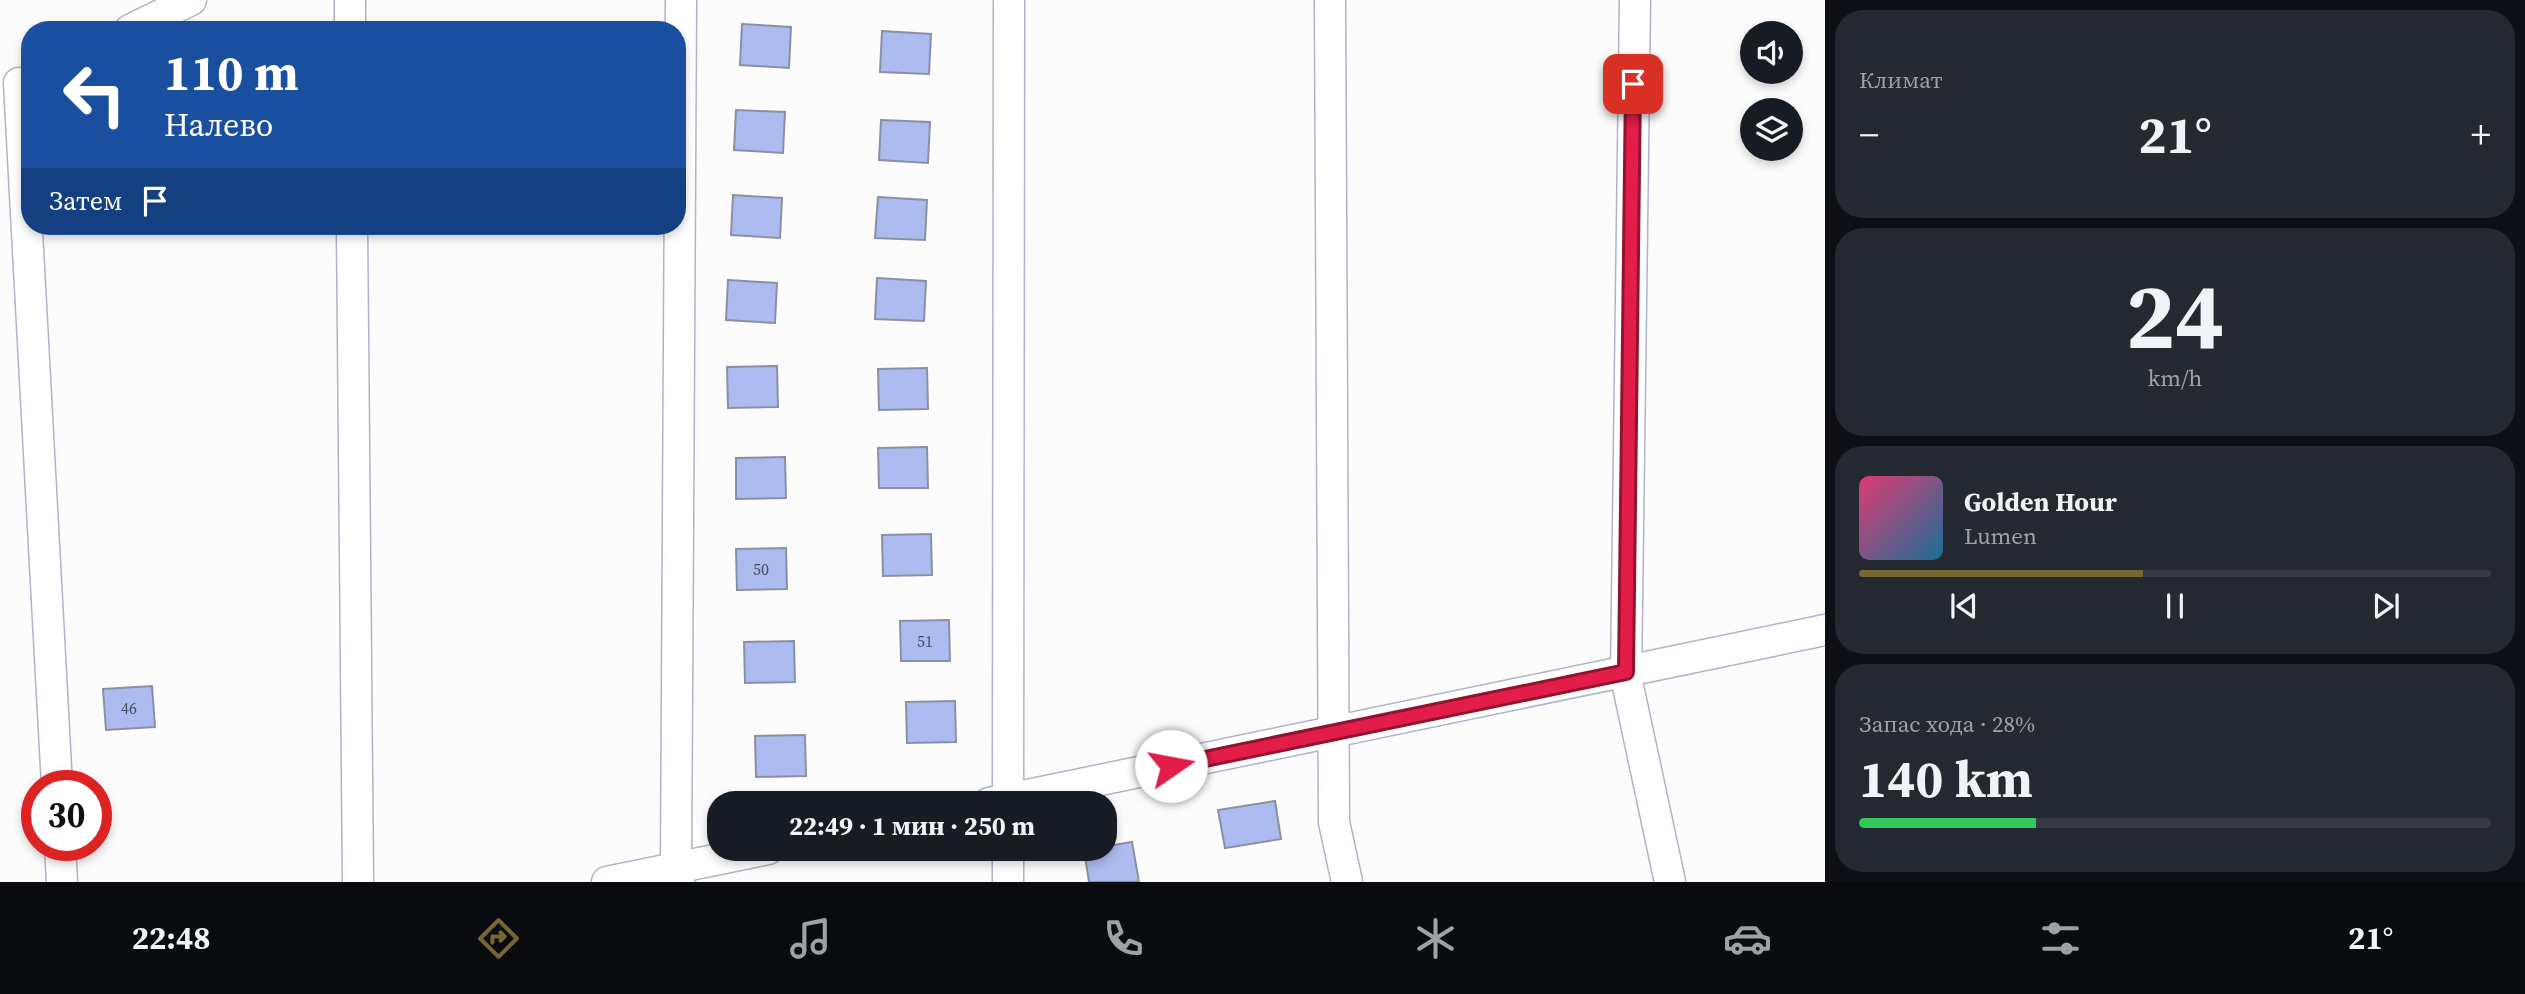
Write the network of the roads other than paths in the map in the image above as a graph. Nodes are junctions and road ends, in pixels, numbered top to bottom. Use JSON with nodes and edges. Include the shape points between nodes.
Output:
{"nodes":[{"id":1,"x":191,"y":0,"type":"edge"},
{"id":2,"x":350,"y":0,"type":"edge"},
{"id":3,"x":681,"y":0,"type":"edge"},
{"id":4,"x":1009,"y":0,"type":"edge"},
{"id":5,"x":1330,"y":0,"type":"edge"},
{"id":6,"x":1635,"y":0,"type":"edge"},
{"id":7,"x":148,"y":21,"type":"edge"},
{"id":8,"x":350,"y":21,"type":"edge"},
{"id":9,"x":681,"y":21,"type":"edge"},
{"id":10,"x":16,"y":88,"type":"edge"},
{"id":11,"x":21,"y":173,"type":"edge"},
{"id":12,"x":25,"y":235,"type":"edge"},
{"id":13,"x":352,"y":235,"type":"edge"},
{"id":14,"x":680,"y":235,"type":"edge"},
{"id":15,"x":1825,"y":631,"type":"edge"},
{"id":16,"x":1626,"y":672,"type":"junction"},
{"id":17,"x":1333,"y":732,"type":"junction"},
{"id":18,"x":56,"y":770,"type":"edge"},
{"id":19,"x":1002,"y":791,"type":"edge"},
{"id":20,"x":1054,"y":791,"type":"edge"},
{"id":21,"x":61,"y":861,"type":"edge"},
{"id":22,"x":726,"y":861,"type":"edge"},
{"id":23,"x":1008,"y":861,"type":"edge"},
{"id":24,"x":677,"y":875,"type":"edge"},
{"id":25,"x":62,"y":882,"type":"edge"},
{"id":26,"x":358,"y":882,"type":"edge"},
{"id":27,"x":607,"y":882,"type":"edge"},
{"id":28,"x":1008,"y":882,"type":"edge"},
{"id":29,"x":1347,"y":882,"type":"edge"},
{"id":30,"x":1670,"y":882,"type":"edge"}],
"edges":[{"from":1,"to":7,"type":"street"},
{"from":2,"to":8,"type":"street"},
{"from":3,"to":9,"type":"street"},
{"from":4,"to":19,"type":"street"},
{"from":5,"to":17,"type":"street"},
{"from":6,"to":16,"type":"street"},
{"from":10,"to":11,"type":"street"},
{"from":12,"to":18,"type":"street"},
{"from":13,"to":26,"type":"street"},
{"from":14,"to":24,"type":"street"},
{"from":15,"to":16,"type":"street"},
{"from":16,"to":17,"type":"street"},
{"from":16,"to":30,"type":"street"},
{"from":17,"to":20,"type":"street"},
{"from":17,"to":29,"type":"street","via":[[1334,822]]},
{"from":21,"to":25,"type":"street"},
{"from":22,"to":24,"type":"street"},
{"from":23,"to":28,"type":"street"},
{"from":24,"to":27,"type":"street"}]}
